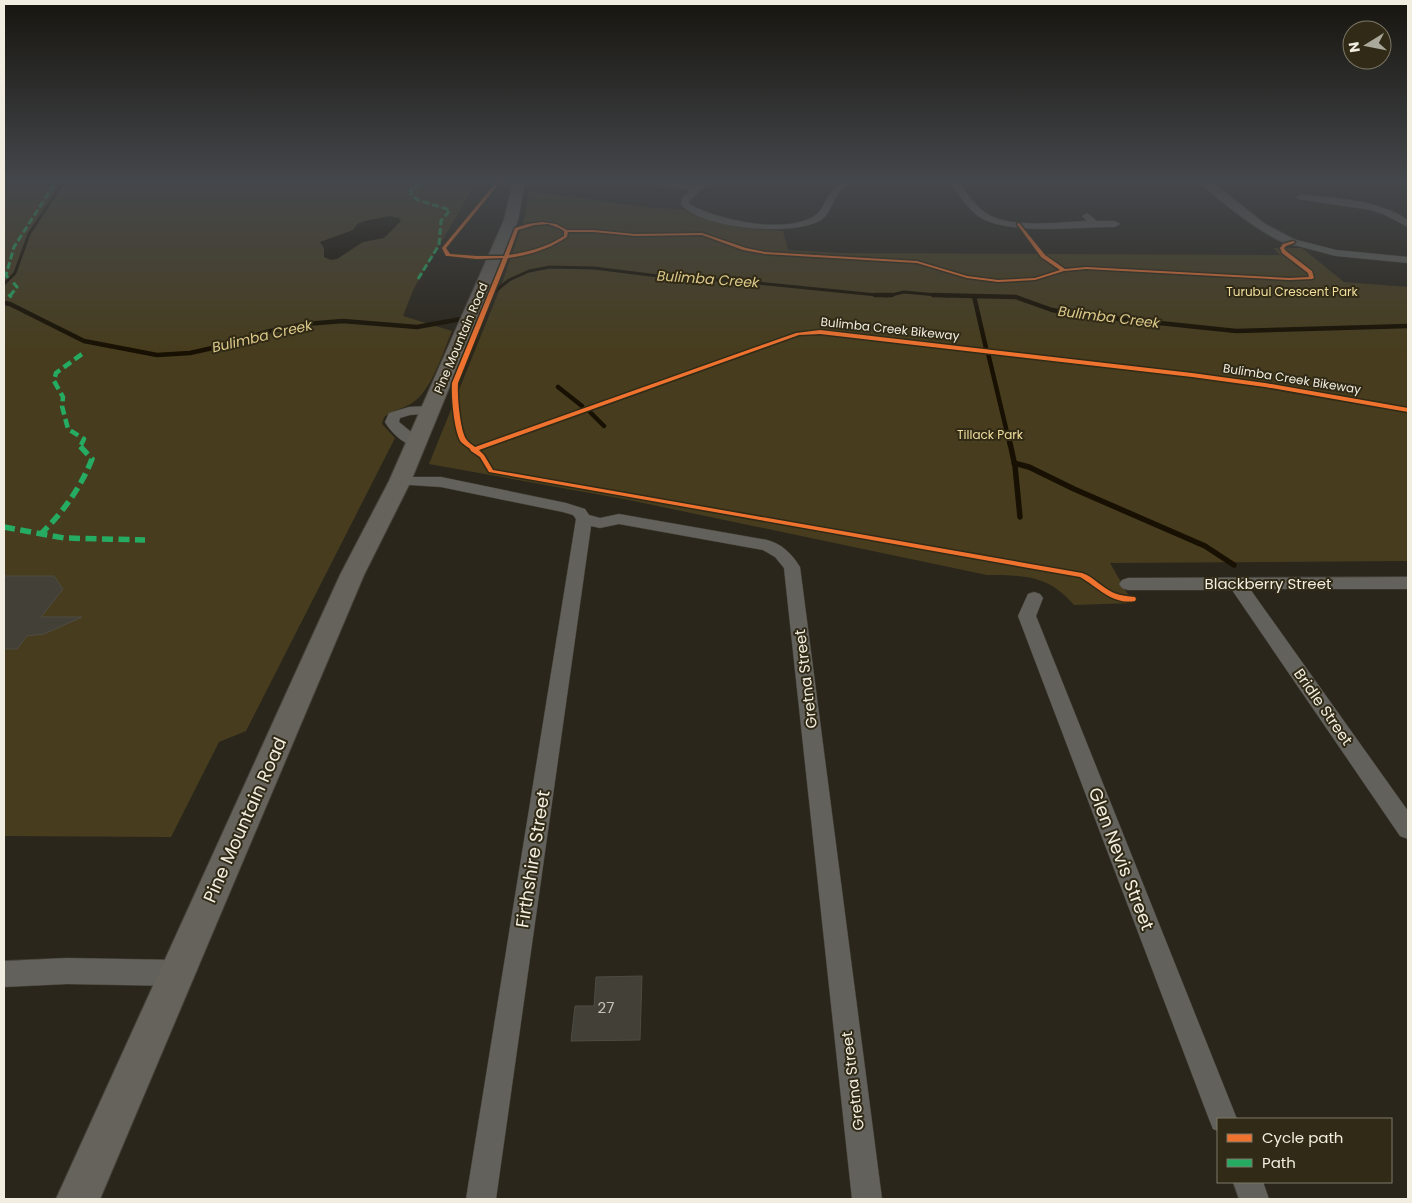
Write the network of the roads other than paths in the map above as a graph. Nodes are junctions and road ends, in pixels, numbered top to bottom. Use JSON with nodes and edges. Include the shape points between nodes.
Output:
{"nodes":[{"id":1,"x":504,"y":236,"type":"edge"},
{"id":2,"x":1280,"y":236,"type":"edge"},
{"id":3,"x":1293,"y":242,"type":"joint"},
{"id":4,"x":1408,"y":260,"type":"edge"},
{"id":5,"x":400,"y":481,"type":"junction"},
{"id":6,"x":584,"y":520,"type":"junction"},
{"id":7,"x":1408,"y":583,"type":"edge"},
{"id":8,"x":1128,"y":584,"type":"dead end"},
{"id":9,"x":1238,"y":585,"type":"junction"},
{"id":10,"x":1034,"y":598,"type":"dead end"},
{"id":11,"x":1399,"y":802,"type":"edge"},
{"id":12,"x":1408,"y":829,"type":"edge"},
{"id":13,"x":178,"y":973,"type":"junction"},
{"id":14,"x":4,"y":974,"type":"edge"},
{"id":15,"x":1223,"y":1118,"type":"edge"},
{"id":16,"x":1248,"y":1183,"type":"edge"},
{"id":17,"x":78,"y":1199,"type":"edge"},
{"id":18,"x":481,"y":1199,"type":"edge"},
{"id":19,"x":867,"y":1199,"type":"edge"},
{"id":20,"x":1254,"y":1199,"type":"edge"}],
"edges":[{"from":1,"to":5,"type":"main road","name":"Pine Mountain Road"},
{"from":2,"to":3,"type":"street"},
{"from":3,"to":4,"type":"street","via":[[1336,253]]},
{"from":5,"to":6,"type":"street","name":"Gretna Street","via":[[440,482],[566,508],[579,512]]},
{"from":5,"to":13,"type":"main road","name":"Pine Mountain Road","via":[[352,576]]},
{"from":6,"to":18,"type":"street","name":"Firthshire Street"},
{"from":6,"to":19,"type":"street","name":"Gretna Street","via":[[600,523],[619,519],[767,545],[781,553],[792,567]]},
{"from":7,"to":9,"type":"street","name":"Blackberry Street"},
{"from":8,"to":9,"type":"street","name":"Blackberry Street"},
{"from":9,"to":11,"type":"street","name":"Bridle Street"},
{"from":10,"to":15,"type":"street","name":"Glen Nevis Street","via":[[1027,616]]},
{"from":11,"to":12,"type":"street","name":"Bridle Street"},
{"from":13,"to":14,"type":"street","via":[[67,971]]},
{"from":13,"to":17,"type":"main road","name":"Pine Mountain Road"},
{"from":16,"to":20,"type":"street"}]}
